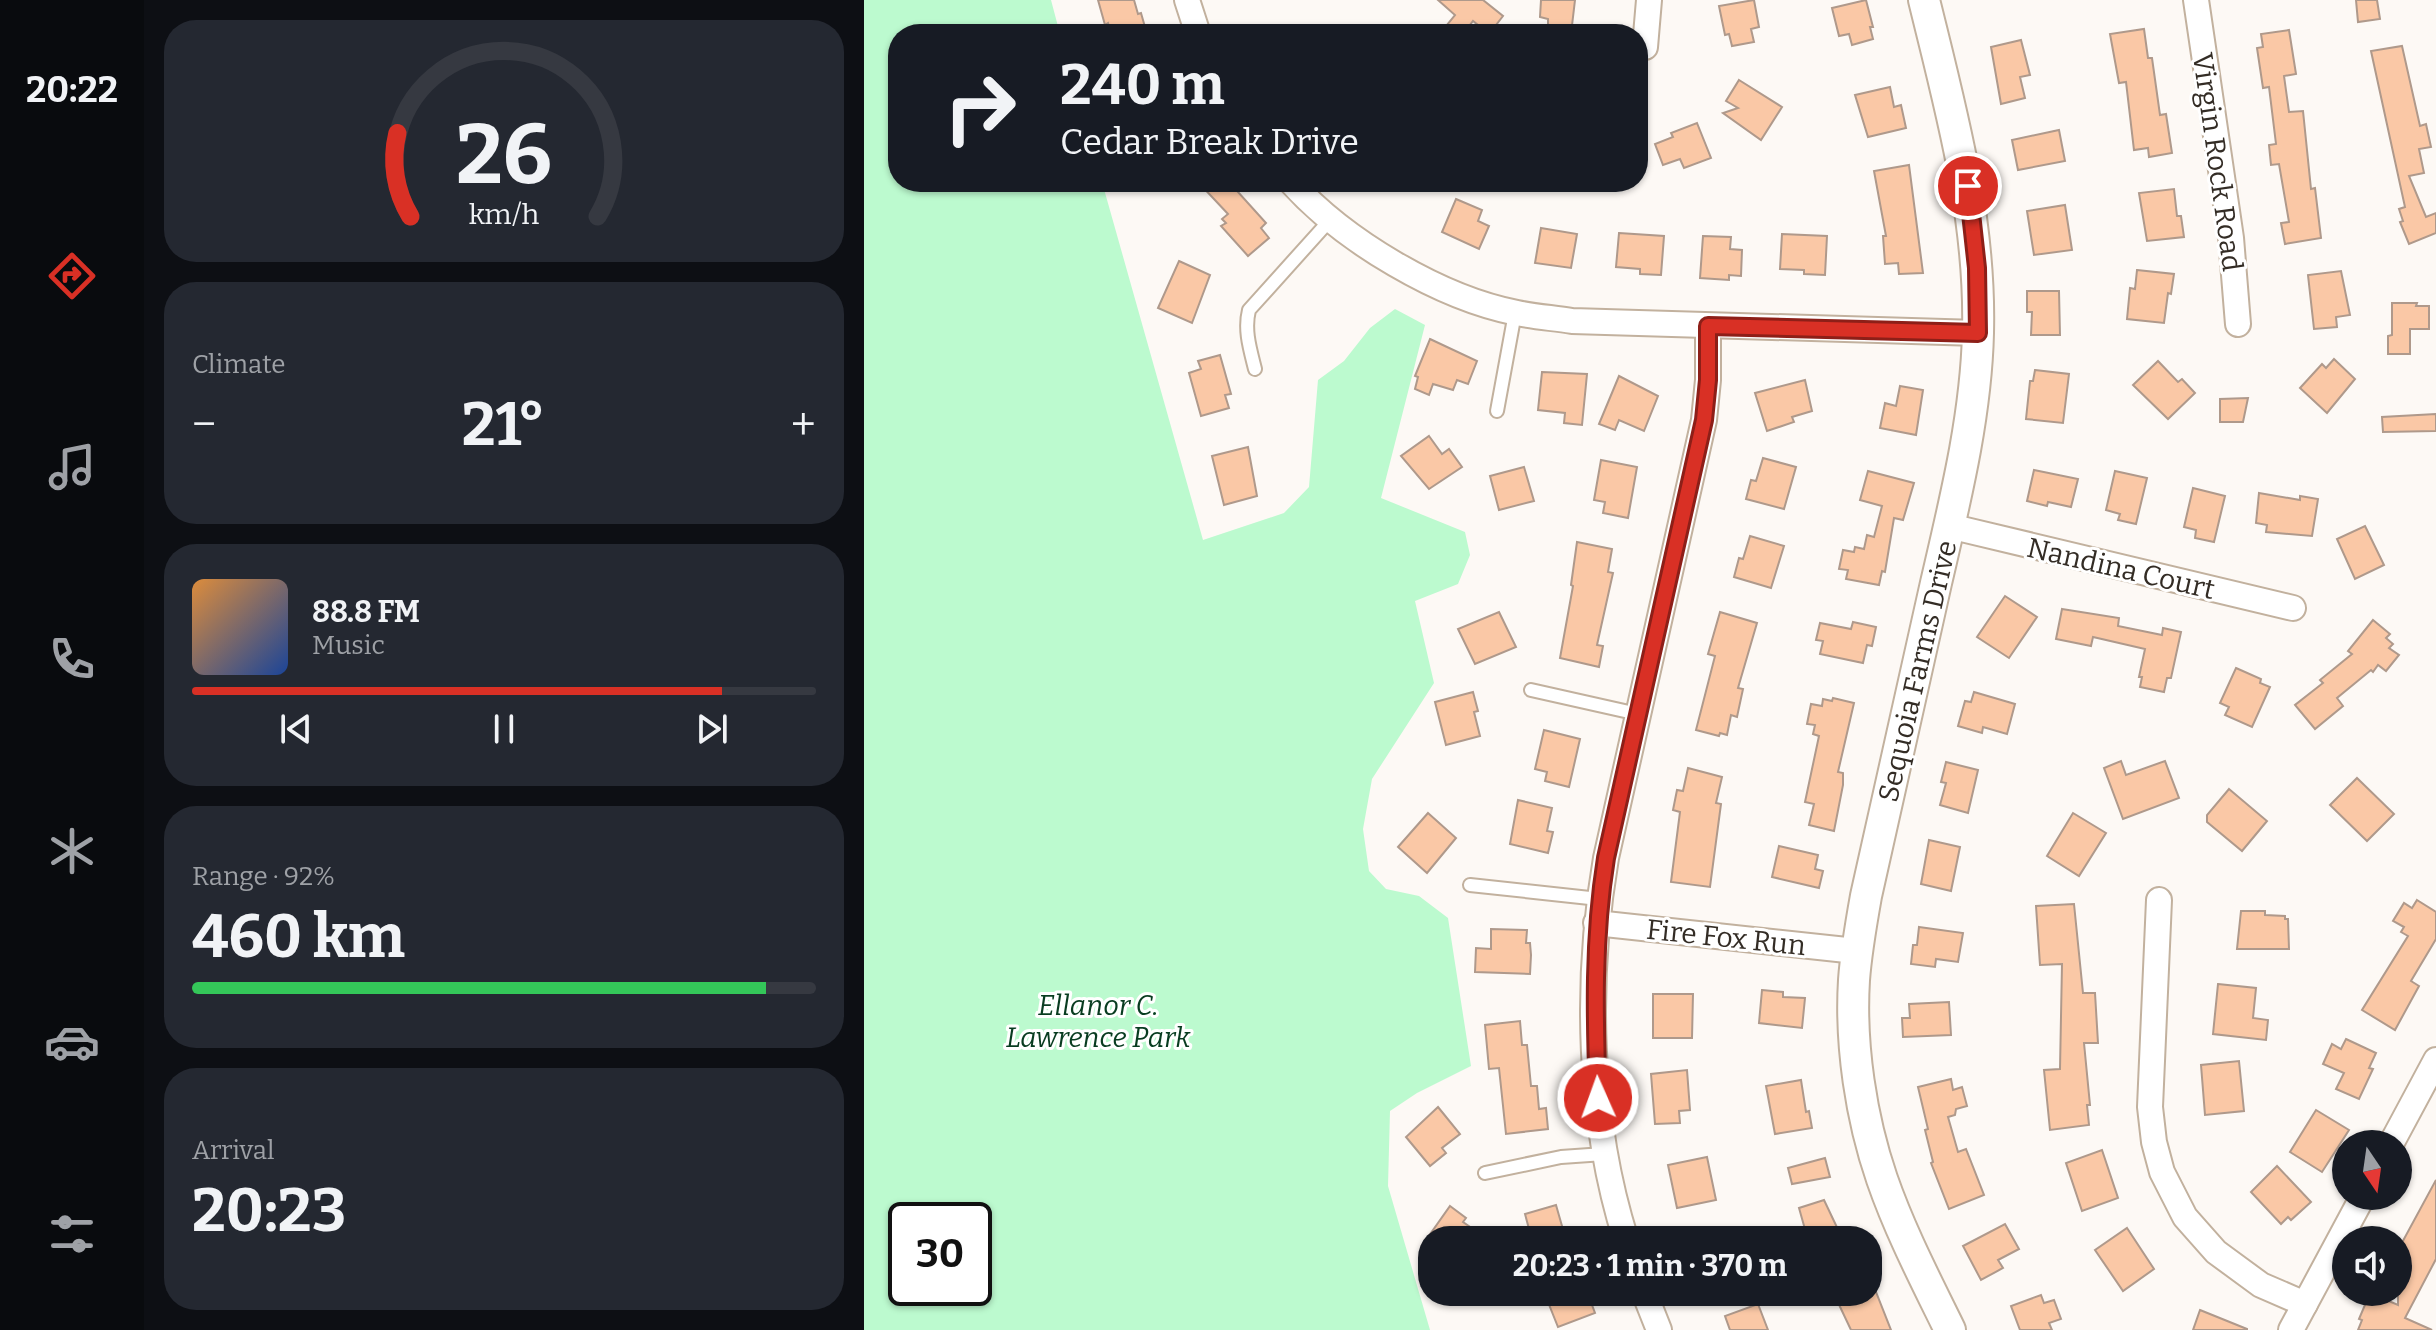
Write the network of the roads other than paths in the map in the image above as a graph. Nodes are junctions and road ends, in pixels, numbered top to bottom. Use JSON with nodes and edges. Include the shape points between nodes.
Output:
{"nodes":[{"id":1,"x":1187,"y":0,"type":"edge"},
{"id":2,"x":1649,"y":0,"type":"edge"},
{"id":3,"x":1924,"y":0,"type":"edge"},
{"id":4,"x":2196,"y":0,"type":"edge"},
{"id":5,"x":1195,"y":24,"type":"edge"},
{"id":6,"x":1647,"y":24,"type":"edge"},
{"id":7,"x":1301,"y":192,"type":"edge"},
{"id":8,"x":1330,"y":220,"type":"junction"},
{"id":9,"x":1515,"y":313,"type":"junction"},
{"id":10,"x":2238,"y":324,"type":"dead end"},
{"id":11,"x":1708,"y":326,"type":"junction"},
{"id":12,"x":1978,"y":333,"type":"junction"},
{"id":13,"x":1255,"y":369,"type":"dead end"},
{"id":14,"x":1497,"y":411,"type":"dead end"},
{"id":15,"x":1949,"y":526,"type":"junction"},
{"id":16,"x":2293,"y":608,"type":"dead end"},
{"id":17,"x":1531,"y":690,"type":"dead end"},
{"id":18,"x":1638,"y":714,"type":"junction"},
{"id":19,"x":1470,"y":885,"type":"dead end"},
{"id":20,"x":2159,"y":900,"type":"dead end"},
{"id":21,"x":1598,"y":911,"type":"junction"},
{"id":22,"x":1856,"y":951,"type":"junction"},
{"id":23,"x":2436,"y":1060,"type":"edge"},
{"id":24,"x":2398,"y":1130,"type":"edge"},
{"id":25,"x":1604,"y":1154,"type":"junction"},
{"id":26,"x":1485,"y":1173,"type":"dead end"},
{"id":27,"x":2355,"y":1210,"type":"edge"},
{"id":28,"x":1622,"y":1226,"type":"edge"},
{"id":29,"x":2305,"y":1304,"type":"junction"},
{"id":30,"x":1648,"y":1306,"type":"edge"},
{"id":31,"x":1654,"y":1326,"type":"edge"},
{"id":32,"x":1950,"y":1330,"type":"edge"},
{"id":33,"x":2291,"y":1330,"type":"edge"}],
"edges":[{"from":1,"to":5,"type":"street"},
{"from":2,"to":6,"type":"street"},
{"from":3,"to":12,"type":"street","name":"Sequoia Farms Drive","via":[[1964,164],[1977,268]]},
{"from":4,"to":10,"type":"street","name":"Virgin Rock Road","via":[[2231,238]]},
{"from":7,"to":8,"type":"street"},
{"from":8,"to":9,"type":"street","via":[[1414,274]]},
{"from":8,"to":13,"type":"lane","via":[[1249,310],[1247,338]]},
{"from":9,"to":11,"type":"street","via":[[1572,321]]},
{"from":9,"to":14,"type":"lane"},
{"from":11,"to":12,"type":"street"},
{"from":11,"to":18,"type":"street","via":[[1704,420]]},
{"from":12,"to":15,"type":"street","name":"Sequoia Farms Drive","via":[[1974,393]]},
{"from":15,"to":16,"type":"street","name":"Nandina Court"},
{"from":15,"to":22,"type":"street","name":"Sequoia Farms Drive"},
{"from":17,"to":18,"type":"lane"},
{"from":18,"to":21,"type":"street"},
{"from":19,"to":21,"type":"lane"},
{"from":20,"to":29,"type":"street","via":[[2150,1107],[2162,1172],[2185,1217],[2216,1252],[2261,1285]]},
{"from":21,"to":22,"type":"street","name":"Fire Fox Run"},
{"from":21,"to":25,"type":"street","via":[[1594,995]]},
{"from":22,"to":32,"type":"street","name":"Sequoia Farms Drive","via":[[1855,1033],[1867,1122],[1882,1178]]},
{"from":23,"to":24,"type":"street"},
{"from":25,"to":26,"type":"lane"},
{"from":25,"to":28,"type":"street"},
{"from":27,"to":29,"type":"street"},
{"from":29,"to":33,"type":"street"},
{"from":30,"to":31,"type":"street"}]}
